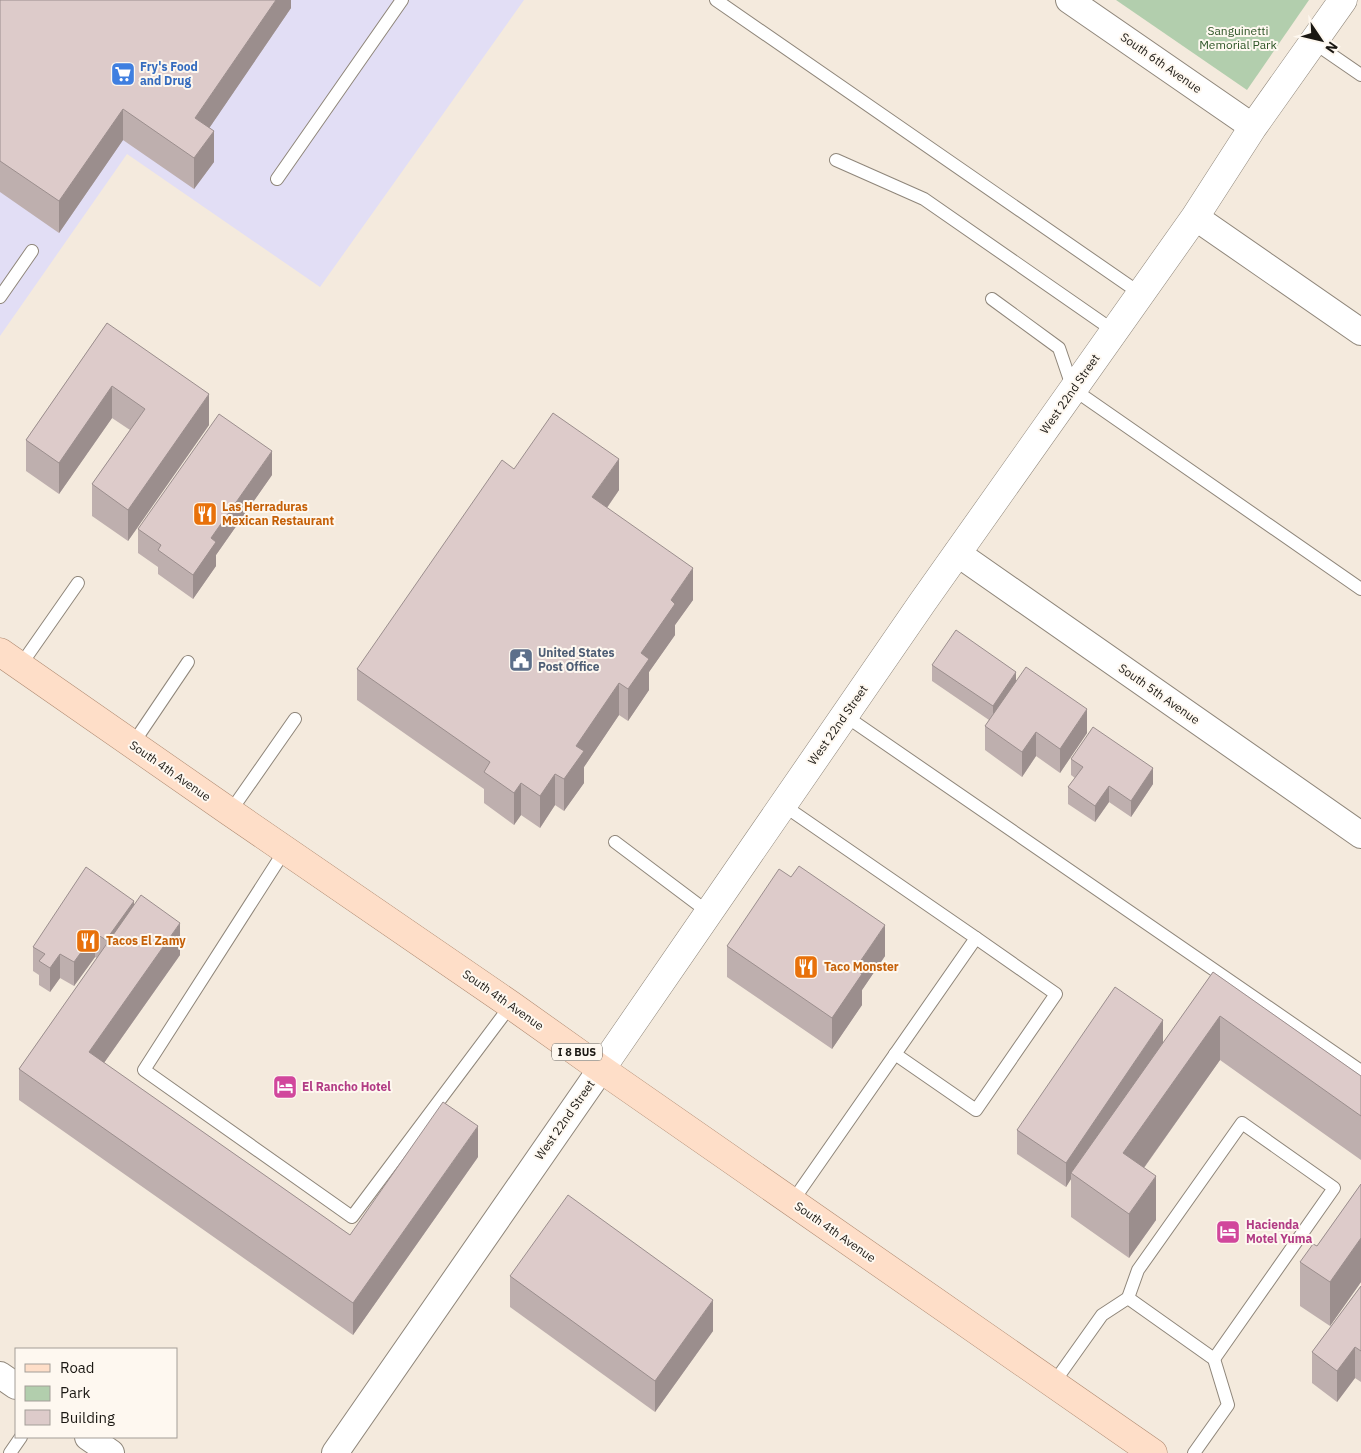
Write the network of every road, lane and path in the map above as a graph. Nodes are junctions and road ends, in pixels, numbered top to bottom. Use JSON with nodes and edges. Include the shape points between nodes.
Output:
{"nodes":[{"id":1,"x":402,"y":0,"type":"edge"},
{"id":2,"x":716,"y":0,"type":"edge"},
{"id":3,"x":1070,"y":0,"type":"edge"},
{"id":4,"x":1343,"y":0,"type":"edge"},
{"id":5,"x":1313,"y":42,"type":"junction"},
{"id":6,"x":1361,"y":76,"type":"edge"},
{"id":7,"x":1252,"y":127,"type":"junction"},
{"id":8,"x":836,"y":160,"type":"dead end"},
{"id":9,"x":277,"y":179,"type":"dead end"},
{"id":10,"x":1195,"y":216,"type":"junction"},
{"id":11,"x":32,"y":251,"type":"dead end"},
{"id":12,"x":1140,"y":294,"type":"junction"},
{"id":13,"x":0,"y":297,"type":"edge"},
{"id":14,"x":992,"y":300,"type":"dead end"},
{"id":15,"x":1114,"y":331,"type":"junction"},
{"id":16,"x":1361,"y":332,"type":"edge"},
{"id":17,"x":1073,"y":389,"type":"junction"},
{"id":18,"x":957,"y":553,"type":"junction"},
{"id":19,"x":78,"y":583,"type":"dead end"},
{"id":20,"x":1361,"y":589,"type":"edge"},
{"id":21,"x":10,"y":659,"type":"edge"},
{"id":22,"x":188,"y":662,"type":"dead end"},
{"id":23,"x":844,"y":716,"type":"junction"},
{"id":24,"x":295,"y":719,"type":"dead end"},
{"id":25,"x":132,"y":745,"type":"junction"},
{"id":26,"x":783,"y":805,"type":"junction"},
{"id":27,"x":230,"y":812,"type":"junction"},
{"id":28,"x":1361,"y":835,"type":"edge"},
{"id":29,"x":615,"y":842,"type":"dead end"},
{"id":30,"x":285,"y":850,"type":"junction"},
{"id":31,"x":708,"y":912,"type":"junction"},
{"id":32,"x":976,"y":938,"type":"junction"},
{"id":33,"x":511,"y":1005,"type":"junction"},
{"id":34,"x":895,"y":1054,"type":"junction"},
{"id":35,"x":600,"y":1069,"type":"junction"},
{"id":36,"x":1361,"y":1071,"type":"edge"},
{"id":37,"x":792,"y":1202,"type":"junction"},
{"id":38,"x":1128,"y":1298,"type":"junction"},
{"id":39,"x":1214,"y":1359,"type":"junction"},
{"id":40,"x":0,"y":1375,"type":"edge"},
{"id":41,"x":1053,"y":1384,"type":"junction"},
{"id":42,"x":15,"y":1385,"type":"edge"},
{"id":43,"x":20,"y":1438,"type":"edge"},
{"id":44,"x":89,"y":1438,"type":"edge"},
{"id":45,"x":10,"y":1453,"type":"edge"},
{"id":46,"x":111,"y":1453,"type":"edge"},
{"id":47,"x":335,"y":1453,"type":"edge"},
{"id":48,"x":1153,"y":1453,"type":"edge"},
{"id":49,"x":1194,"y":1453,"type":"edge"}],
"edges":[{"from":1,"to":9,"type":"lane"},
{"from":2,"to":12,"type":"lane"},
{"from":3,"to":7,"type":"street","name":"South 6th Avenue"},
{"from":4,"to":5,"type":"street","name":"West 22nd Street"},
{"from":5,"to":6,"type":"lane"},
{"from":5,"to":7,"type":"street","name":"West 22nd Street"},
{"from":7,"to":10,"type":"street","name":"West 22nd Street"},
{"from":8,"to":15,"type":"lane","via":[[924,199]]},
{"from":10,"to":12,"type":"street","name":"West 22nd Street"},
{"from":10,"to":16,"type":"street"},
{"from":11,"to":13,"type":"lane"},
{"from":12,"to":15,"type":"street","name":"West 22nd Street"},
{"from":14,"to":17,"type":"lane","via":[[1059,348]]},
{"from":15,"to":17,"type":"street","name":"West 22nd Street"},
{"from":17,"to":18,"type":"street","name":"West 22nd Street"},
{"from":17,"to":20,"type":"lane"},
{"from":18,"to":23,"type":"street","name":"West 22nd Street"},
{"from":18,"to":28,"type":"street","name":"South 5th Avenue"},
{"from":19,"to":21,"type":"lane"},
{"from":21,"to":25,"type":"main road","name":"South 4th Avenue","number":"I 8 BUS"},
{"from":22,"to":25,"type":"lane"},
{"from":23,"to":26,"type":"street","name":"West 22nd Street"},
{"from":23,"to":36,"type":"lane"},
{"from":24,"to":27,"type":"lane"},
{"from":25,"to":27,"type":"main road","name":"South 4th Avenue","number":"I 8 BUS"},
{"from":26,"to":31,"type":"street","name":"West 22nd Street"},
{"from":26,"to":32,"type":"lane"},
{"from":27,"to":30,"type":"main road","name":"South 4th Avenue","number":"I 8 BUS"},
{"from":29,"to":31,"type":"lane"},
{"from":30,"to":33,"type":"main road","name":"South 4th Avenue","number":"I 8 BUS"},
{"from":30,"to":33,"type":"lane","via":[[144,1070],[352,1217]]},
{"from":31,"to":35,"type":"street","name":"West 22nd Street"},
{"from":32,"to":34,"type":"lane"},
{"from":32,"to":34,"type":"lane","via":[[1056,994],[976,1110]]},
{"from":33,"to":35,"type":"main road","name":"South 4th Avenue","number":"I 8 BUS"},
{"from":34,"to":37,"type":"lane"},
{"from":35,"to":37,"type":"main road","name":"South 4th Avenue","number":"I 8 BUS"},
{"from":35,"to":47,"type":"street","name":"West 22nd Street"},
{"from":37,"to":41,"type":"main road","name":"South 4th Avenue","number":"I 8 BUS"},
{"from":38,"to":39,"type":"lane"},
{"from":38,"to":39,"type":"lane","via":[[1138,1270],[1242,1123],[1334,1188]]},
{"from":38,"to":41,"type":"lane","via":[[1102,1315]]},
{"from":39,"to":49,"type":"lane","via":[[1228,1406]]},
{"from":40,"to":42,"type":"street"},
{"from":41,"to":48,"type":"main road","name":"South 4th Avenue","number":"I 8 BUS"},
{"from":43,"to":45,"type":"lane"},
{"from":44,"to":46,"type":"street"}]}
